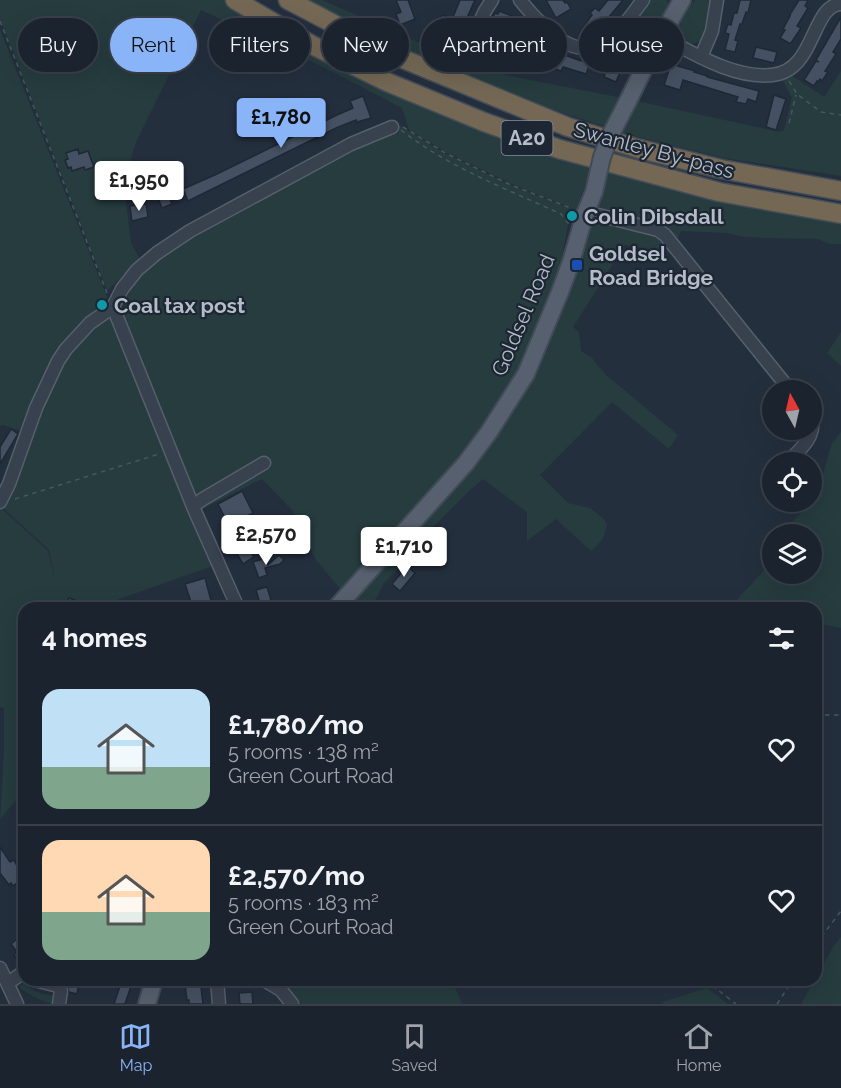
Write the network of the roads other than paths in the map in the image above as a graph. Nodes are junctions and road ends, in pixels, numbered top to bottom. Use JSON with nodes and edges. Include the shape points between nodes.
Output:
{"nodes":[{"id":1,"x":235,"y":0,"type":"edge"},
{"id":2,"x":288,"y":0,"type":"edge"},
{"id":3,"x":492,"y":0,"type":"edge"},
{"id":4,"x":520,"y":0,"type":"edge"},
{"id":5,"x":643,"y":0,"type":"edge"},
{"id":6,"x":682,"y":0,"type":"edge"},
{"id":7,"x":717,"y":0,"type":"edge"},
{"id":8,"x":836,"y":3,"type":"edge"},
{"id":9,"x":482,"y":18,"type":"edge"},
{"id":10,"x":671,"y":18,"type":"edge"},
{"id":11,"x":684,"y":48,"type":"edge"},
{"id":12,"x":701,"y":57,"type":"junction"},
{"id":13,"x":642,"y":72,"type":"edge"},
{"id":14,"x":396,"y":126,"type":"road end"},
{"id":15,"x":841,"y":191,"type":"edge"},
{"id":16,"x":841,"y":214,"type":"edge"},
{"id":17,"x":584,"y":219,"type":"junction"},
{"id":18,"x":112,"y":307,"type":"junction"},
{"id":19,"x":782,"y":380,"type":"edge"},
{"id":20,"x":807,"y":440,"type":"edge"},
{"id":21,"x":796,"y":452,"type":"edge"},
{"id":22,"x":264,"y":463,"type":"dead end"},
{"id":23,"x":6,"y":501,"type":"edge"},
{"id":24,"x":193,"y":506,"type":"junction"},
{"id":25,"x":235,"y":602,"type":"edge"},
{"id":26,"x":341,"y":602,"type":"edge"},
{"id":27,"x":0,"y":969,"type":"edge"},
{"id":28,"x":18,"y":976,"type":"edge"},
{"id":29,"x":8,"y":983,"type":"junction"},
{"id":30,"x":58,"y":986,"type":"edge"},
{"id":31,"x":152,"y":986,"type":"edge"},
{"id":32,"x":218,"y":986,"type":"edge"},
{"id":33,"x":274,"y":986,"type":"edge"},
{"id":34,"x":17,"y":1004,"type":"edge"},
{"id":35,"x":59,"y":1004,"type":"edge"},
{"id":36,"x":147,"y":1004,"type":"edge"},
{"id":37,"x":219,"y":1004,"type":"edge"},
{"id":38,"x":292,"y":1004,"type":"edge"}],
"edges":[{"from":1,"to":16,"type":"highway","name":"Swanley By-pass","number":"A20","via":[[312,45],[387,82],[549,145],[719,192]]},
{"from":2,"to":15,"type":"highway","name":"Swanley By-pass","number":"A20","via":[[391,54],[568,127],[721,169]]},
{"from":3,"to":9,"type":"street"},
{"from":4,"to":5,"type":"street","via":[[551,32],[581,48],[601,44],[617,33]]},
{"from":6,"to":10,"type":"main road","name":"Goldsel Road"},
{"from":7,"to":12,"type":"street","via":[[712,31]]},
{"from":8,"to":12,"type":"street","via":[[824,13],[797,63],[784,72],[744,73]]},
{"from":11,"to":12,"type":"street"},
{"from":13,"to":17,"type":"main road","name":"Goldsel Road","bridge":true,"via":[[610,136]]},
{"from":14,"to":18,"type":"street","via":[[351,144],[190,231],[137,270]]},
{"from":17,"to":19,"type":"street","via":[[599,217],[665,235]]},
{"from":17,"to":26,"type":"main road","name":"Goldsel Road","via":[[560,292],[525,374],[489,432]]},
{"from":18,"to":23,"type":"street","via":[[90,323],[58,361],[36,408]]},
{"from":18,"to":24,"type":"street"},
{"from":20,"to":21,"type":"street"},
{"from":22,"to":24,"type":"street"},
{"from":24,"to":25,"type":"street"},
{"from":27,"to":29,"type":"street"},
{"from":28,"to":29,"type":"street"},
{"from":29,"to":34,"type":"street"},
{"from":30,"to":35,"type":"street"},
{"from":31,"to":36,"type":"main road"},
{"from":32,"to":37,"type":"street"},
{"from":33,"to":38,"type":"street"}]}
